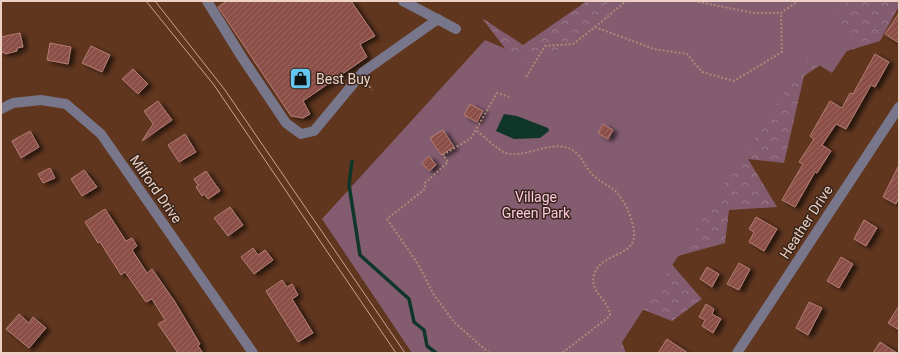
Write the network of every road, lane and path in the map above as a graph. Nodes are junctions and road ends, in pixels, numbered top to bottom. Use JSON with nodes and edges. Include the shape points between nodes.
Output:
{"nodes":[{"id":1,"x":206,"y":1,"type":"edge"},
{"id":2,"x":404,"y":1,"type":"edge"},
{"id":3,"x":626,"y":1,"type":"edge"},
{"id":4,"x":694,"y":1,"type":"edge"},
{"id":5,"x":798,"y":1,"type":"edge"},
{"id":6,"x":781,"y":13,"type":"junction"},
{"id":7,"x":438,"y":19,"type":"junction"},
{"id":8,"x":595,"y":27,"type":"junction"},
{"id":9,"x":456,"y":29,"type":"dead end"},
{"id":10,"x":526,"y":77,"type":"dead end"},
{"id":11,"x":366,"y":81,"type":"dead end"},
{"id":12,"x":372,"y":90,"type":"dead end"},
{"id":13,"x":509,"y":97,"type":"dead end"},
{"id":14,"x":899,"y":107,"type":"edge"},
{"id":15,"x":1,"y":109,"type":"edge"},
{"id":16,"x":477,"y":131,"type":"junction"},
{"id":17,"x":253,"y":353,"type":"edge"},
{"id":18,"x":489,"y":353,"type":"edge"},
{"id":19,"x":562,"y":353,"type":"edge"},
{"id":20,"x":737,"y":353,"type":"edge"}],
"edges":[{"from":1,"to":7,"type":"street","via":[[286,123],[301,134],[314,131],[363,72]]},
{"from":2,"to":7,"type":"street"},
{"from":3,"to":8,"type":"path"},
{"from":4,"to":6,"type":"path","via":[[754,13]]},
{"from":5,"to":6,"type":"path"},
{"from":6,"to":8,"type":"path","via":[[782,52],[734,81],[702,72],[687,54],[654,49]]},
{"from":7,"to":9,"type":"street"},
{"from":8,"to":10,"type":"path","via":[[573,44],[545,46]]},
{"from":11,"to":12,"type":"path"},
{"from":13,"to":16,"type":"path","via":[[497,93]]},
{"from":14,"to":20,"type":"street","name":"Heather Drive"},
{"from":15,"to":17,"type":"street","name":"Milford Drive","via":[[13,103],[41,100],[66,104],[101,134]]},
{"from":16,"to":18,"type":"path","via":[[471,138],[444,155],[448,162],[425,183],[425,189],[387,219],[454,322]]},
{"from":16,"to":19,"type":"path","via":[[505,153],[513,154],[557,146],[577,152],[590,172],[622,198],[632,222],[634,236],[628,249],[600,263],[594,275],[596,293],[610,310],[610,316]]}]}
